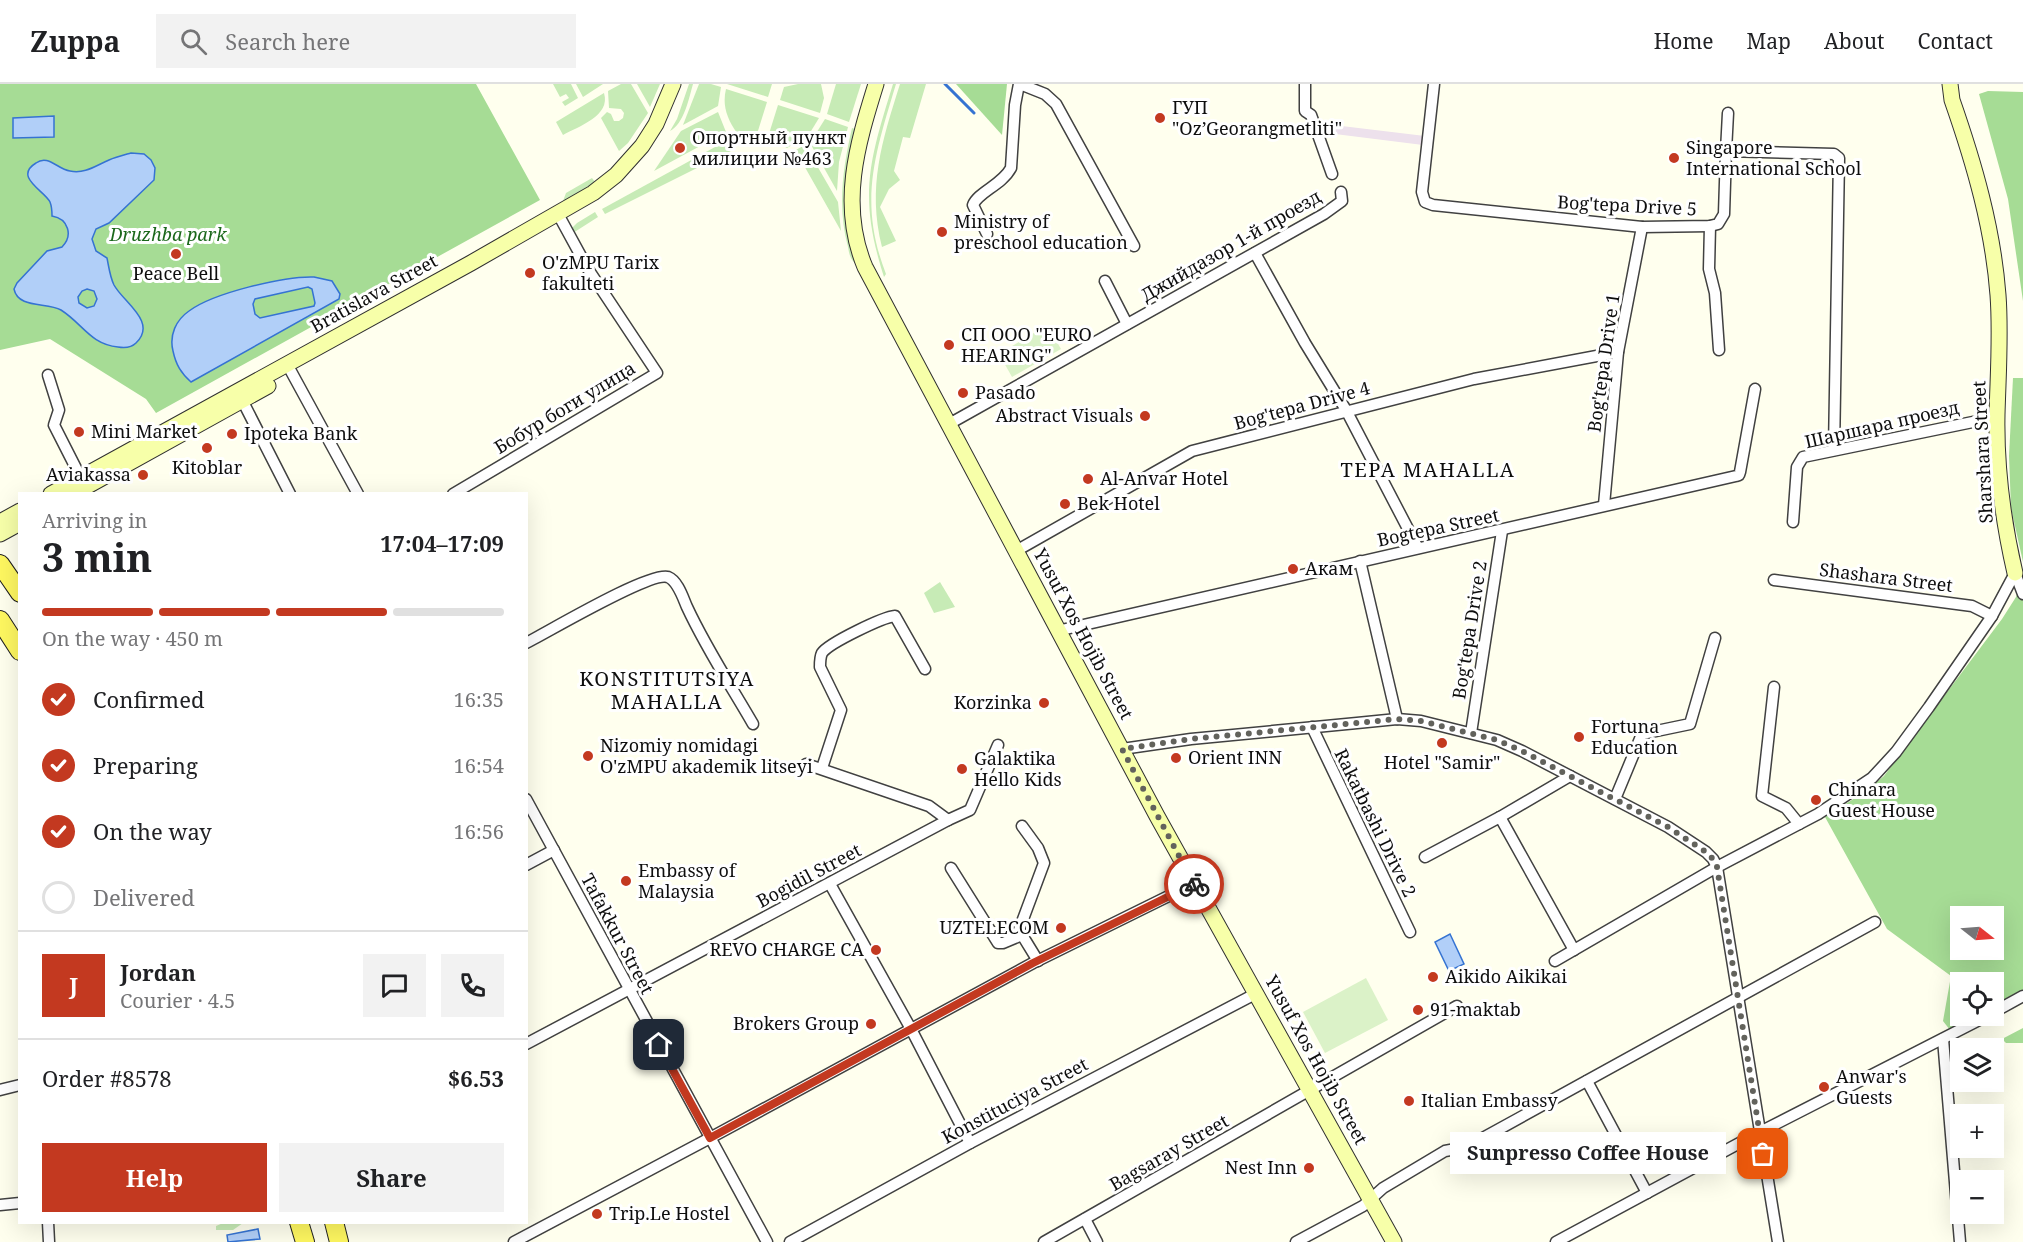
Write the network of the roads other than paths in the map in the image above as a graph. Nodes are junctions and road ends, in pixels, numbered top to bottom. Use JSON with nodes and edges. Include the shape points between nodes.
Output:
{"nodes":[{"id":1,"x":673,"y":84,"type":"edge"},
{"id":2,"x":683,"y":84,"type":"edge"},
{"id":3,"x":876,"y":84,"type":"edge"},
{"id":4,"x":886,"y":84,"type":"edge"},
{"id":5,"x":1020,"y":84,"type":"edge"},
{"id":6,"x":1305,"y":84,"type":"edge"},
{"id":7,"x":1434,"y":84,"type":"edge"},
{"id":8,"x":1950,"y":84,"type":"edge"},
{"id":9,"x":1728,"y":113,"type":"dead end"},
{"id":10,"x":1726,"y":151,"type":"junction"},
{"id":11,"x":1332,"y":174,"type":"dead end"},
{"id":12,"x":1341,"y":192,"type":"dead end"},
{"id":13,"x":560,"y":218,"type":"junction"},
{"id":14,"x":1710,"y":226,"type":"junction"},
{"id":15,"x":1642,"y":227,"type":"junction"},
{"id":16,"x":987,"y":234,"type":"dead end"},
{"id":17,"x":1134,"y":246,"type":"dead end"},
{"id":18,"x":1255,"y":253,"type":"junction"},
{"id":19,"x":1105,"y":281,"type":"dead end"},
{"id":20,"x":880,"y":295,"type":"junction"},
{"id":21,"x":1127,"y":324,"type":"junction"},
{"id":22,"x":1719,"y":350,"type":"dead end"},
{"id":23,"x":1618,"y":352,"type":"junction"},
{"id":24,"x":289,"y":369,"type":"junction"},
{"id":25,"x":48,"y":375,"type":"dead end"},
{"id":26,"x":1755,"y":388,"type":"dead end"},
{"id":27,"x":240,"y":396,"type":"junction"},
{"id":28,"x":1346,"y":410,"type":"junction"},
{"id":29,"x":1997,"y":417,"type":"junction"},
{"id":30,"x":949,"y":424,"type":"junction"},
{"id":31,"x":1834,"y":450,"type":"junction"},
{"id":32,"x":80,"y":486,"type":"edge"},
{"id":33,"x":58,"y":492,"type":"edge"},
{"id":34,"x":289,"y":492,"type":"edge"},
{"id":35,"x":357,"y":492,"type":"edge"},
{"id":36,"x":456,"y":492,"type":"edge"},
{"id":37,"x":1604,"y":505,"type":"junction"},
{"id":38,"x":18,"y":512,"type":"edge"},
{"id":39,"x":0,"y":522,"type":"edge"},
{"id":40,"x":1793,"y":522,"type":"dead end"},
{"id":41,"x":18,"y":524,"type":"edge"},
{"id":42,"x":1502,"y":531,"type":"junction"},
{"id":43,"x":0,"y":534,"type":"edge"},
{"id":44,"x":1418,"y":548,"type":"junction"},
{"id":45,"x":1016,"y":551,"type":"junction"},
{"id":46,"x":1360,"y":561,"type":"junction"},
{"id":47,"x":0,"y":564,"type":"edge"},
{"id":48,"x":2015,"y":573,"type":"junction"},
{"id":49,"x":1774,"y":580,"type":"dead end"},
{"id":50,"x":18,"y":590,"type":"edge"},
{"id":51,"x":2023,"y":594,"type":"edge"},
{"id":52,"x":1992,"y":616,"type":"junction"},
{"id":53,"x":0,"y":620,"type":"edge"},
{"id":54,"x":1057,"y":631,"type":"junction"},
{"id":55,"x":1715,"y":638,"type":"dead end"},
{"id":56,"x":528,"y":642,"type":"edge"},
{"id":57,"x":18,"y":648,"type":"edge"},
{"id":58,"x":925,"y":669,"type":"dead end"},
{"id":59,"x":1774,"y":687,"type":"dead end"},
{"id":60,"x":1397,"y":719,"type":"junction"},
{"id":61,"x":753,"y":724,"type":"dead end"},
{"id":62,"x":1312,"y":728,"type":"junction"},
{"id":63,"x":1471,"y":733,"type":"junction"},
{"id":64,"x":998,"y":745,"type":"dead end"},
{"id":65,"x":1122,"y":749,"type":"junction"},
{"id":66,"x":806,"y":764,"type":"dead end"},
{"id":67,"x":822,"y":768,"type":"junction"},
{"id":68,"x":1570,"y":776,"type":"junction"},
{"id":69,"x":1615,"y":799,"type":"junction"},
{"id":70,"x":528,"y":802,"type":"edge"},
{"id":71,"x":1500,"y":817,"type":"junction"},
{"id":72,"x":948,"y":820,"type":"junction"},
{"id":73,"x":1799,"y":824,"type":"junction"},
{"id":74,"x":1022,"y":826,"type":"dead end"},
{"id":75,"x":554,"y":850,"type":"junction"},
{"id":76,"x":1425,"y":857,"type":"dead end"},
{"id":77,"x":528,"y":864,"type":"edge"},
{"id":78,"x":1717,"y":867,"type":"junction"},
{"id":79,"x":951,"y":868,"type":"dead end"},
{"id":80,"x":1195,"y":883,"type":"junction"},
{"id":81,"x":830,"y":884,"type":"junction"},
{"id":82,"x":1875,"y":922,"type":"dead end"},
{"id":83,"x":1410,"y":932,"type":"dead end"},
{"id":84,"x":1022,"y":935,"type":"junction"},
{"id":85,"x":1574,"y":950,"type":"junction"},
{"id":86,"x":1038,"y":961,"type":"junction"},
{"id":87,"x":1555,"y":962,"type":"dead end"},
{"id":88,"x":628,"y":989,"type":"junction"},
{"id":89,"x":1257,"y":993,"type":"junction"},
{"id":90,"x":2023,"y":996,"type":"edge"},
{"id":91,"x":1737,"y":998,"type":"junction"},
{"id":92,"x":1457,"y":1006,"type":"dead end"},
{"id":93,"x":2004,"y":1006,"type":"edge"},
{"id":94,"x":1968,"y":1026,"type":"edge"},
{"id":95,"x":911,"y":1029,"type":"junction"},
{"id":96,"x":1943,"y":1039,"type":"junction"},
{"id":97,"x":528,"y":1043,"type":"edge"},
{"id":98,"x":1587,"y":1081,"type":"junction"},
{"id":99,"x":18,"y":1085,"type":"edge"},
{"id":100,"x":0,"y":1090,"type":"edge"},
{"id":101,"x":1311,"y":1091,"type":"junction"},
{"id":102,"x":1760,"y":1132,"type":"junction"},
{"id":103,"x":710,"y":1138,"type":"junction"},
{"id":104,"x":970,"y":1143,"type":"junction"},
{"id":105,"x":1647,"y":1193,"type":"junction"},
{"id":106,"x":1370,"y":1198,"type":"junction"},
{"id":107,"x":18,"y":1203,"type":"edge"},
{"id":108,"x":0,"y":1204,"type":"edge"},
{"id":109,"x":1085,"y":1220,"type":"junction"},
{"id":110,"x":48,"y":1224,"type":"edge"},
{"id":111,"x":300,"y":1224,"type":"edge"},
{"id":112,"x":334,"y":1224,"type":"edge"},
{"id":113,"x":49,"y":1242,"type":"edge"},
{"id":114,"x":305,"y":1242,"type":"edge"},
{"id":115,"x":339,"y":1242,"type":"edge"},
{"id":116,"x":514,"y":1242,"type":"edge"},
{"id":117,"x":767,"y":1242,"type":"edge"},
{"id":118,"x":790,"y":1242,"type":"edge"},
{"id":119,"x":1044,"y":1242,"type":"edge"},
{"id":120,"x":1097,"y":1242,"type":"edge"},
{"id":121,"x":1296,"y":1242,"type":"edge"},
{"id":122,"x":1395,"y":1242,"type":"edge"},
{"id":123,"x":1556,"y":1242,"type":"edge"},
{"id":124,"x":1778,"y":1242,"type":"edge"},
{"id":125,"x":1960,"y":1242,"type":"edge"}],
"edges":[{"from":1,"to":13,"type":"main road","name":"Bratislava Street","via":[[656,124],[629,160],[616,175]]},
{"from":2,"to":13,"type":"main road","name":"Bratislava Street","via":[[668,123],[639,165],[606,195]]},
{"from":3,"to":20,"type":"main road","name":"Yusuf Xos Hojib Street","via":[[854,162],[851,203],[860,257]]},
{"from":4,"to":20,"type":"main road","name":"Yusuf Xos Hojib Street","via":[[866,152],[861,192],[864,234]]},
{"from":5,"to":16,"type":"street","via":[[1011,168],[1007,177],[973,205]]},
{"from":5,"to":17,"type":"street","via":[[1045,94],[1056,104]]},
{"from":6,"to":11,"type":"street","name":"Джийдазор 1-й проезд","via":[[1305,111],[1311,115]]},
{"from":7,"to":15,"type":"street","name":"Bog'tepa Drive 5","via":[[1422,192],[1425,202]]},
{"from":8,"to":29,"type":"main road","name":"Sharshara Street","via":[[1983,200],[1994,263],[2000,328]]},
{"from":9,"to":10,"type":"street","name":"Bog'tepa Drive 5"},
{"from":10,"to":14,"type":"street","name":"Bog'tepa Drive 5","via":[[1724,214],[1718,224]]},
{"from":10,"to":31,"type":"street","via":[[1834,154],[1839,158]]},
{"from":12,"to":18,"type":"street","name":"Джийдазор 1-й проезд","via":[[1341,201],[1324,214]]},
{"from":13,"to":24,"type":"main road","name":"Bratislava Street"},
{"from":13,"to":36,"type":"street","name":"Бобур боги улица","via":[[588,269],[657,373]]},
{"from":14,"to":15,"type":"street","name":"Bog'tepa Drive 5"},
{"from":14,"to":22,"type":"street","via":[[1709,269],[1715,293]]},
{"from":15,"to":23,"type":"street","name":"Bog'tepa Drive 1"},
{"from":18,"to":21,"type":"street","name":"Джийдазор 1-й проезд"},
{"from":18,"to":28,"type":"street"},
{"from":19,"to":21,"type":"street"},
{"from":20,"to":30,"type":"main road","name":"Yusuf Xos Hojib Street"},
{"from":21,"to":30,"type":"street","name":"Джийдазор 1-й проезд"},
{"from":23,"to":28,"type":"street","name":"Bog'tepa Drive 4","via":[[1474,379]]},
{"from":23,"to":37,"type":"street","name":"Bog'tepa Drive 1"},
{"from":24,"to":27,"type":"main road","name":"Bratislava Street"},
{"from":24,"to":35,"type":"street"},
{"from":25,"to":32,"type":"street","via":[[59,410],[54,424]]},
{"from":26,"to":37,"type":"street","name":"Bogtepa Street","via":[[1739,475]]},
{"from":27,"to":32,"type":"main road","name":"Bratislava Street"},
{"from":27,"to":34,"type":"street"},
{"from":28,"to":44,"type":"street"},
{"from":28,"to":45,"type":"street","name":"Bog'tepa Drive 4","via":[[1191,451]]},
{"from":29,"to":31,"type":"street","name":"Шаршара проезд"},
{"from":29,"to":48,"type":"main road","name":"Sharshara Street","via":[[2002,507]]},
{"from":30,"to":45,"type":"main road","name":"Yusuf Xos Hojib Street"},
{"from":31,"to":40,"type":"street","name":"Шаршара проезд","via":[[1803,457],[1797,467]]},
{"from":32,"to":33,"type":"main road","name":"Bratislava Street"},
{"from":37,"to":42,"type":"street","name":"Bogtepa Street"},
{"from":38,"to":39,"type":"main road"},
{"from":41,"to":43,"type":"main road"},
{"from":42,"to":44,"type":"street","name":"Bogtepa Street"},
{"from":42,"to":63,"type":"street","name":"Bog'tepa Drive 2"},
{"from":44,"to":46,"type":"street","name":"Bogtepa Street"},
{"from":45,"to":54,"type":"main road","name":"Yusuf Xos Hojib Street"},
{"from":46,"to":54,"type":"street","name":"Bogtepa Street"},
{"from":46,"to":60,"type":"street"},
{"from":47,"to":50,"type":"main road"},
{"from":48,"to":51,"type":"street"},
{"from":48,"to":52,"type":"street"},
{"from":49,"to":52,"type":"street","name":"Shashara Street","via":[[1972,606]]},
{"from":52,"to":73,"type":"street","via":[[1917,725],[1880,770]]},
{"from":53,"to":57,"type":"main road"},
{"from":54,"to":65,"type":"main road","name":"Yusuf Xos Hojib Street"},
{"from":55,"to":69,"type":"street","via":[[1690,724],[1642,734]]},
{"from":56,"to":61,"type":"street","via":[[636,585],[669,578],[676,583]]},
{"from":58,"to":67,"type":"street","via":[[895,616],[859,630],[823,651],[820,667],[841,710]]},
{"from":59,"to":73,"type":"street","via":[[1762,796],[1786,808]]},
{"from":60,"to":62,"type":"street"},
{"from":60,"to":63,"type":"street"},
{"from":62,"to":65,"type":"street"},
{"from":62,"to":83,"type":"street","name":"Rakatbashi Drive 2"},
{"from":63,"to":68,"type":"street","via":[[1510,745]]},
{"from":64,"to":72,"type":"street","name":"Bogidil Street","via":[[970,810]]},
{"from":65,"to":80,"type":"main road","name":"Yusuf Xos Hojib Street"},
{"from":66,"to":67,"type":"street"},
{"from":67,"to":72,"type":"street","via":[[929,806]]},
{"from":68,"to":69,"type":"street"},
{"from":68,"to":71,"type":"street"},
{"from":69,"to":78,"type":"street","via":[[1698,846]]},
{"from":70,"to":75,"type":"street","name":"Tafakkur Street"},
{"from":71,"to":76,"type":"street"},
{"from":71,"to":85,"type":"street"},
{"from":72,"to":81,"type":"street","name":"Bogidil Street"},
{"from":73,"to":78,"type":"street"},
{"from":74,"to":84,"type":"street","via":[[1044,863],[1019,930]]},
{"from":75,"to":77,"type":"street"},
{"from":75,"to":88,"type":"street","name":"Tafakkur Street"},
{"from":78,"to":85,"type":"street"},
{"from":78,"to":91,"type":"street"},
{"from":79,"to":84,"type":"street","via":[[998,943]]},
{"from":80,"to":86,"type":"street"},
{"from":80,"to":89,"type":"main road","name":"Yusuf Xos Hojib Street"},
{"from":81,"to":88,"type":"street","name":"Bogidil Street"},
{"from":81,"to":95,"type":"street"},
{"from":82,"to":91,"type":"street"},
{"from":84,"to":86,"type":"street"},
{"from":85,"to":87,"type":"street"},
{"from":86,"to":95,"type":"street"},
{"from":88,"to":97,"type":"street","name":"Bogidil Street"},
{"from":88,"to":103,"type":"street","name":"Tafakkur Street"},
{"from":89,"to":101,"type":"main road","name":"Yusuf Xos Hojib Street"},
{"from":89,"to":104,"type":"street","name":"Konstituciya Street"},
{"from":90,"to":93,"type":"street"},
{"from":91,"to":98,"type":"street"},
{"from":91,"to":102,"type":"street"},
{"from":92,"to":101,"type":"street","name":"Bagsarаy Street"},
{"from":94,"to":96,"type":"street"},
{"from":95,"to":103,"type":"street"},
{"from":95,"to":104,"type":"street"},
{"from":96,"to":102,"type":"street"},
{"from":96,"to":125,"type":"street"},
{"from":98,"to":105,"type":"street"},
{"from":98,"to":106,"type":"street","via":[[1483,1138],[1444,1151]]},
{"from":99,"to":100,"type":"street"},
{"from":101,"to":106,"type":"main road","name":"Yusuf Xos Hojib Street"},
{"from":101,"to":109,"type":"street","name":"Bagsarаy Street"},
{"from":102,"to":105,"type":"street"},
{"from":102,"to":124,"type":"street"},
{"from":103,"to":116,"type":"street"},
{"from":103,"to":117,"type":"street","name":"Tafakkur Street"},
{"from":104,"to":118,"type":"street","name":"Konstituciya Street"},
{"from":105,"to":123,"type":"street"},
{"from":106,"to":121,"type":"street","via":[[1363,1206]]},
{"from":106,"to":122,"type":"main road","name":"Yusuf Xos Hojib Street"},
{"from":107,"to":108,"type":"street"},
{"from":109,"to":119,"type":"street","name":"Bagsarаy Street"},
{"from":109,"to":120,"type":"street"},
{"from":110,"to":113,"type":"street"},
{"from":111,"to":114,"type":"main road"},
{"from":112,"to":115,"type":"main road"}]}
